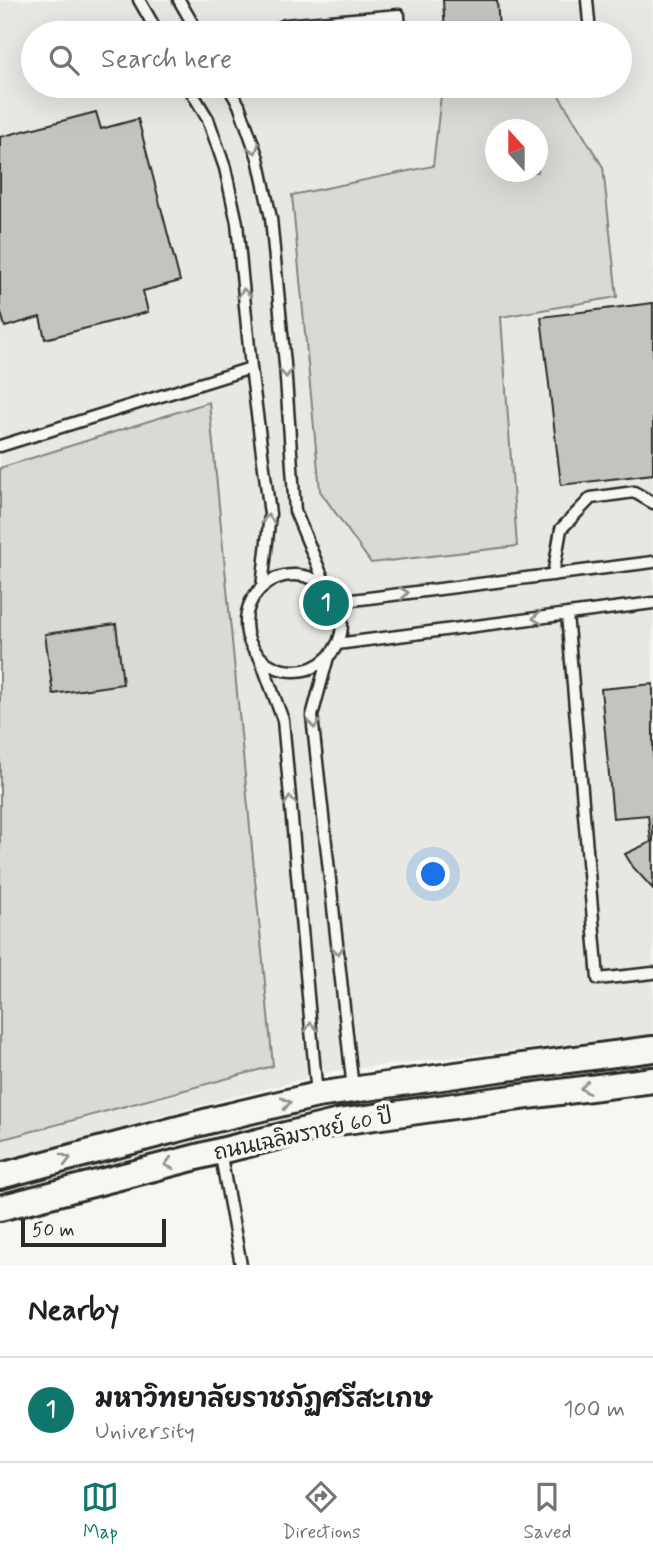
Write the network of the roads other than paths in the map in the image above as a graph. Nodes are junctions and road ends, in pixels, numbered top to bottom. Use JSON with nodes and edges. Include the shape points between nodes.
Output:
{"nodes":[{"id":1,"x":139,"y":0,"type":"edge"},
{"id":2,"x":179,"y":0,"type":"edge"},
{"id":3,"x":587,"y":0,"type":"edge"},
{"id":4,"x":151,"y":21,"type":"edge"},
{"id":5,"x":191,"y":21,"type":"edge"},
{"id":6,"x":331,"y":21,"type":"edge"},
{"id":7,"x":399,"y":21,"type":"edge"},
{"id":8,"x":589,"y":21,"type":"edge"},
{"id":9,"x":195,"y":98,"type":"edge"},
{"id":10,"x":235,"y":98,"type":"edge"},
{"id":11,"x":251,"y":368,"type":"junction"},
{"id":12,"x":0,"y":446,"type":"edge"},
{"id":13,"x":653,"y":503,"type":"edge"},
{"id":14,"x":653,"y":562,"type":"edge"},
{"id":15,"x":553,"y":575,"type":"junction"},
{"id":16,"x":262,"y":587,"type":"junction"},
{"id":17,"x":327,"y":588,"type":"junction"},
{"id":18,"x":337,"y":601,"type":"junction"},
{"id":19,"x":653,"y":603,"type":"edge"},
{"id":20,"x":567,"y":614,"type":"junction"},
{"id":21,"x":337,"y":644,"type":"junction"},
{"id":22,"x":328,"y":657,"type":"junction"},
{"id":23,"x":260,"y":658,"type":"junction"},
{"id":24,"x":653,"y":973,"type":"edge"},
{"id":25,"x":653,"y":1049,"type":"edge"},
{"id":26,"x":653,"y":1080,"type":"edge"},
{"id":27,"x":353,"y":1089,"type":"junction"},
{"id":28,"x":317,"y":1095,"type":"junction"},
{"id":29,"x":219,"y":1151,"type":"junction"},
{"id":30,"x":0,"y":1176,"type":"edge"},
{"id":31,"x":0,"y":1208,"type":"edge"},
{"id":32,"x":241,"y":1265,"type":"edge"}],
"edges":[{"from":1,"to":4,"type":"lane"},
{"from":2,"to":5,"type":"lane"},
{"from":3,"to":8,"type":"lane"},
{"from":6,"to":7,"type":"lane","via":[[399,15]]},
{"from":11,"to":9,"type":"lane","one_way":true,"via":[[237,223],[225,168],[208,119]]},
{"from":10,"to":17,"type":"lane","one_way":true,"via":[[258,158],[271,218],[295,511]]},
{"from":11,"to":12,"type":"lane"},
{"from":16,"to":11,"type":"lane","one_way":true,"via":[[270,514]]},
{"from":13,"to":15,"type":"lane","via":[[634,492],[591,498],[561,529]]},
{"from":14,"to":15,"type":"lane"},
{"from":18,"to":15,"type":"lane","one_way":true},
{"from":16,"to":17,"type":"lane","via":[[283,576],[300,576]]},
{"from":16,"to":23,"type":"lane","via":[[246,615],[250,645]]},
{"from":17,"to":18,"type":"lane"},
{"from":18,"to":21,"type":"lane","via":[[341,613]]},
{"from":19,"to":20,"type":"lane"},
{"from":20,"to":21,"type":"lane","one_way":true},
{"from":20,"to":24,"type":"lane","via":[[598,979]]},
{"from":21,"to":22,"type":"lane"},
{"from":22,"to":23,"type":"lane","via":[[301,671],[284,670]]},
{"from":22,"to":27,"type":"lane","one_way":true,"via":[[312,716]]},
{"from":28,"to":23,"type":"lane","one_way":true,"via":[[283,720]]},
{"from":25,"to":27,"type":"street","name":"ถนนเฉลิมราชย์ 60 ปี"},
{"from":26,"to":29,"type":"street","name":"ถนนเฉลิมราชย์ 60 ปี","one_way":true,"via":[[339,1122]]},
{"from":27,"to":28,"type":"street","name":"ถนนเฉลิมราชย์ 60 ปี"},
{"from":30,"to":28,"type":"street","name":"ถนนเฉลิมราชย์ 60 ปี","one_way":true},
{"from":29,"to":31,"type":"street","name":"ถนนเฉลิมราชย์ 60 ปี","one_way":true},
{"from":29,"to":32,"type":"lane"}]}
